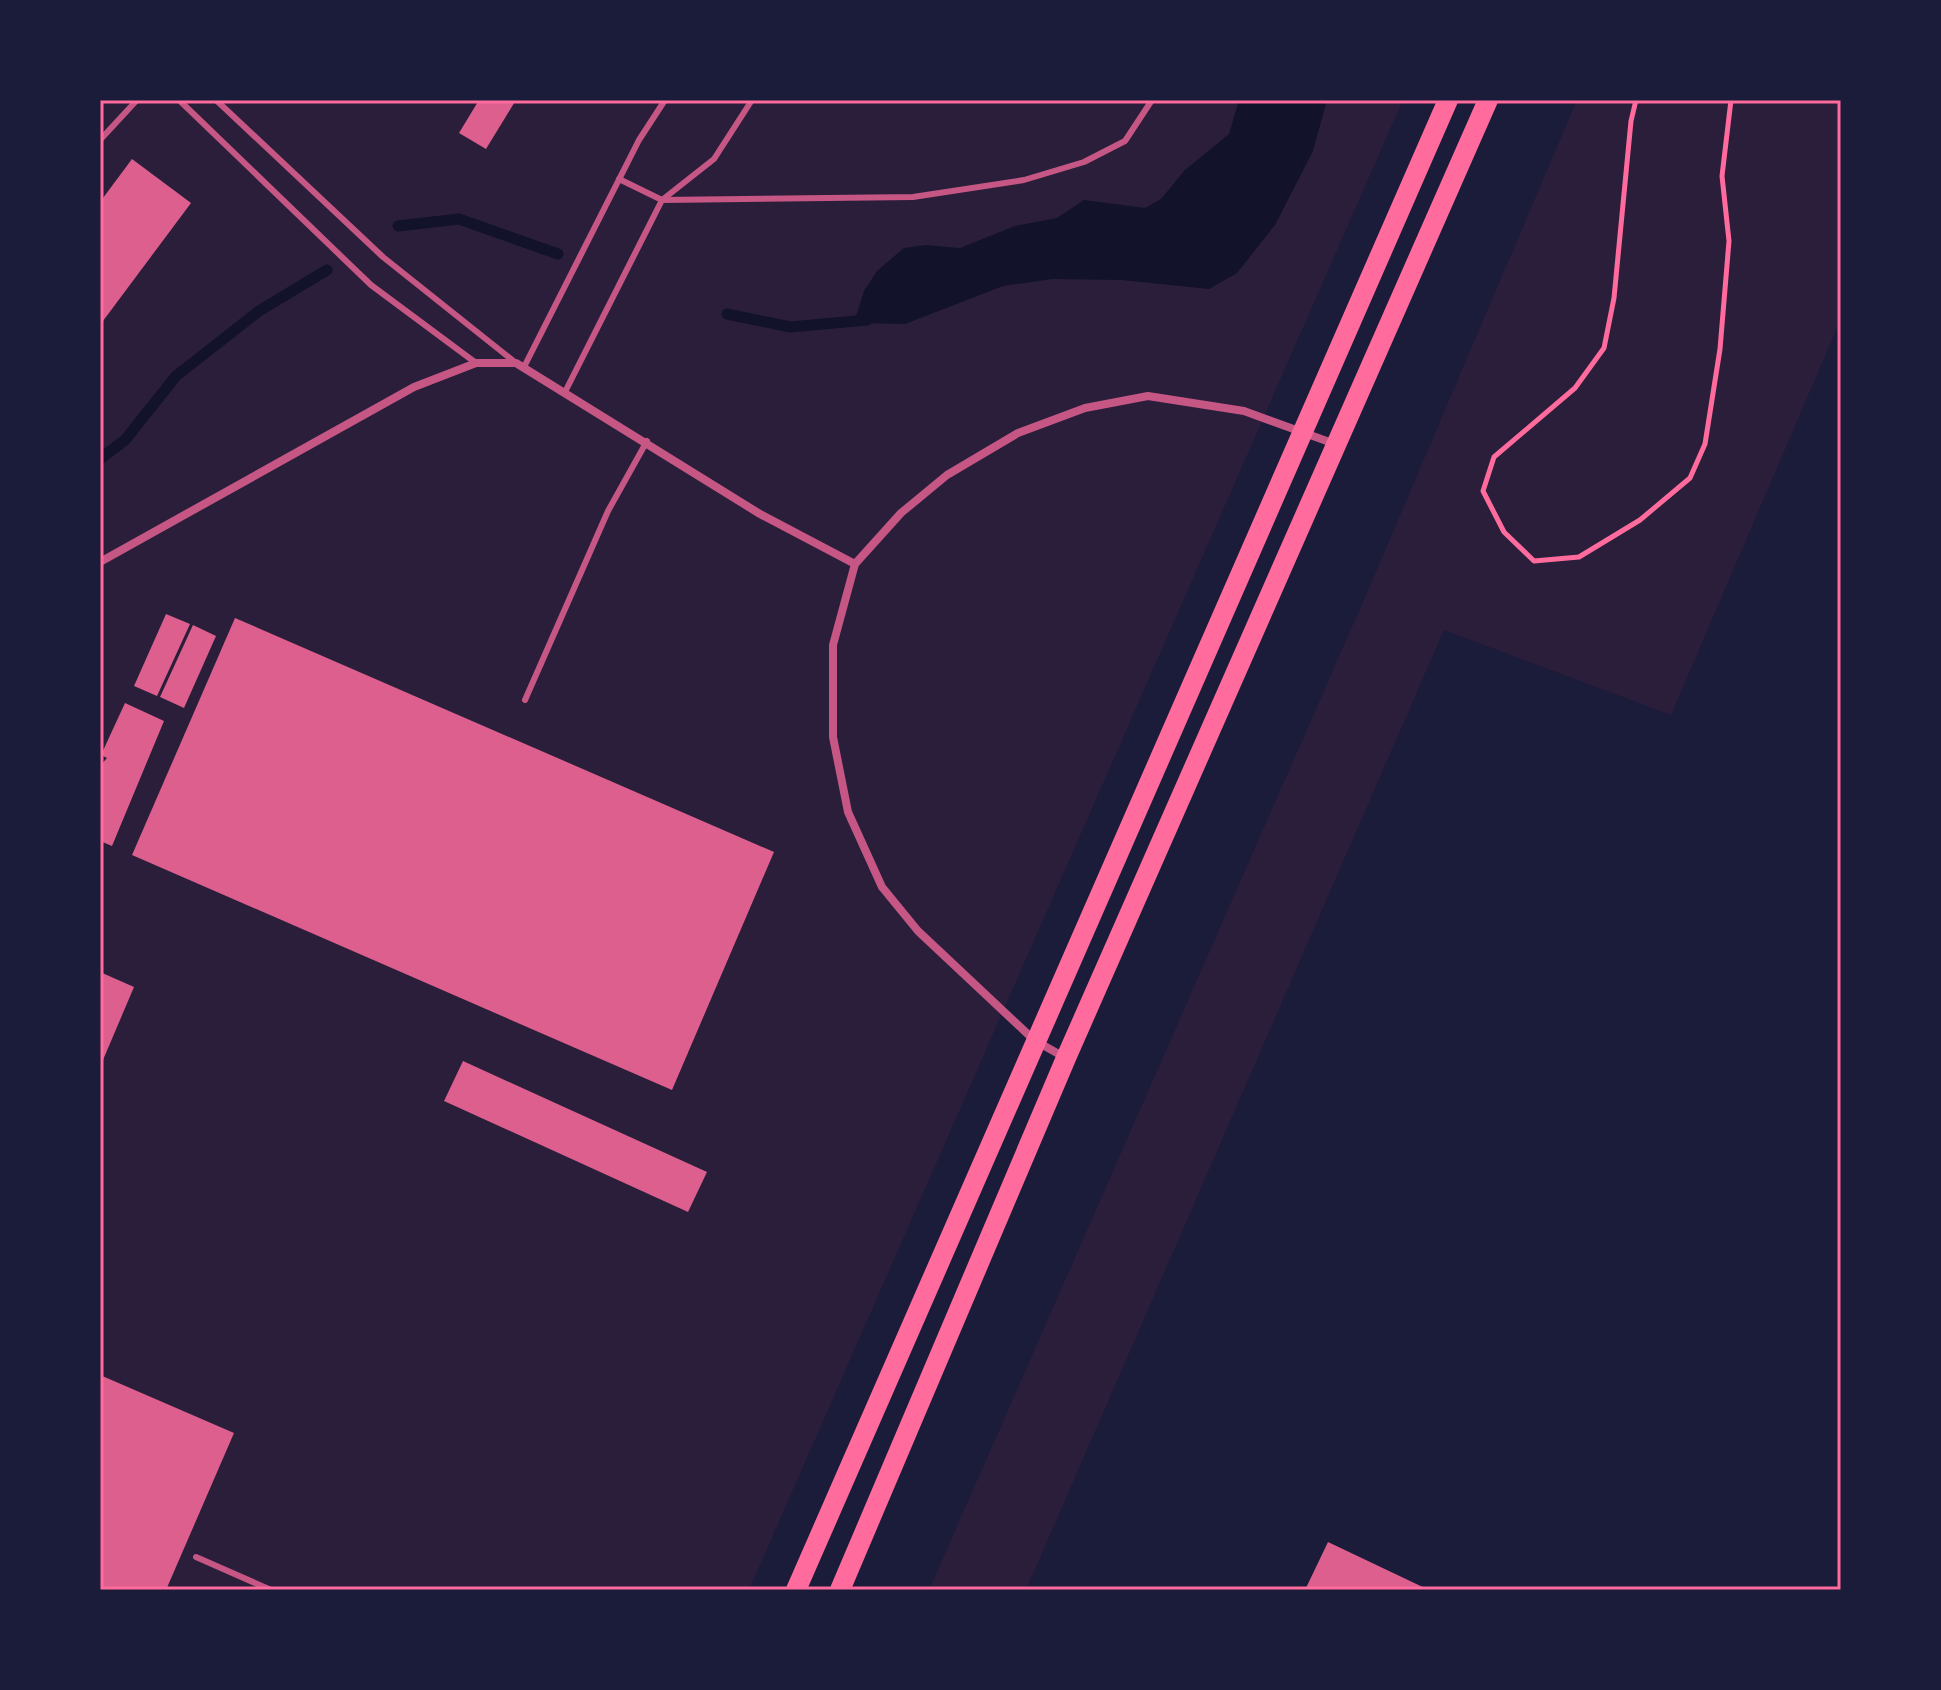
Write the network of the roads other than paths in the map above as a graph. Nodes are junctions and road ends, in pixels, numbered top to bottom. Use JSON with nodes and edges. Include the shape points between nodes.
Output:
{"nodes":[{"id":1,"x":137,"y":100,"type":"edge"},
{"id":2,"x":179,"y":100,"type":"edge"},
{"id":3,"x":216,"y":100,"type":"edge"},
{"id":4,"x":665,"y":100,"type":"edge"},
{"id":5,"x":752,"y":100,"type":"edge"},
{"id":6,"x":1152,"y":100,"type":"edge"},
{"id":7,"x":1448,"y":100,"type":"edge"},
{"id":8,"x":1488,"y":100,"type":"edge"},
{"id":9,"x":100,"y":140,"type":"edge"},
{"id":10,"x":619,"y":179,"type":"junction"},
{"id":11,"x":662,"y":200,"type":"junction"},
{"id":12,"x":476,"y":363,"type":"junction"},
{"id":13,"x":520,"y":365,"type":"junction"},
{"id":14,"x":565,"y":392,"type":"junction"},
{"id":15,"x":1302,"y":432,"type":"junction"},
{"id":16,"x":647,"y":441,"type":"junction"},
{"id":17,"x":1336,"y":444,"type":"junction"},
{"id":18,"x":100,"y":562,"type":"edge"},
{"id":19,"x":855,"y":564,"type":"junction"},
{"id":20,"x":525,"y":700,"type":"dead end"},
{"id":21,"x":1034,"y":1040,"type":"junction"},
{"id":22,"x":1066,"y":1058,"type":"junction"},
{"id":23,"x":196,"y":1557,"type":"dead end"},
{"id":24,"x":271,"y":1590,"type":"edge"},
{"id":25,"x":796,"y":1590,"type":"edge"},
{"id":26,"x":840,"y":1590,"type":"edge"}],
"edges":[{"from":1,"to":9,"type":"lane"},
{"from":2,"to":12,"type":"lane","via":[[371,285]]},
{"from":3,"to":13,"type":"lane","via":[[383,257]]},
{"from":4,"to":10,"type":"lane"},
{"from":5,"to":11,"type":"lane","via":[[714,159]]},
{"from":6,"to":11,"type":"lane","via":[[1125,141],[1084,162],[1024,180],[913,197]]},
{"from":7,"to":15,"type":"main road"},
{"from":8,"to":17,"type":"main road"},
{"from":10,"to":11,"type":"lane"},
{"from":10,"to":13,"type":"lane"},
{"from":11,"to":14,"type":"lane"},
{"from":12,"to":13,"type":"street"},
{"from":12,"to":18,"type":"street","via":[[414,387]]},
{"from":13,"to":14,"type":"street"},
{"from":14,"to":16,"type":"street"},
{"from":15,"to":17,"type":"street"},
{"from":15,"to":19,"type":"street","via":[[1244,411],[1148,396],[1085,408],[1018,433],[947,475],[901,513]]},
{"from":15,"to":21,"type":"main road"},
{"from":16,"to":19,"type":"street","via":[[760,514]]},
{"from":16,"to":20,"type":"lane","via":[[608,511]]},
{"from":17,"to":22,"type":"main road"},
{"from":19,"to":21,"type":"street","via":[[833,645],[833,737],[848,812],[882,887],[918,931]]},
{"from":21,"to":22,"type":"street"},
{"from":21,"to":25,"type":"main road"},
{"from":22,"to":26,"type":"main road"},
{"from":23,"to":24,"type":"lane"}]}
